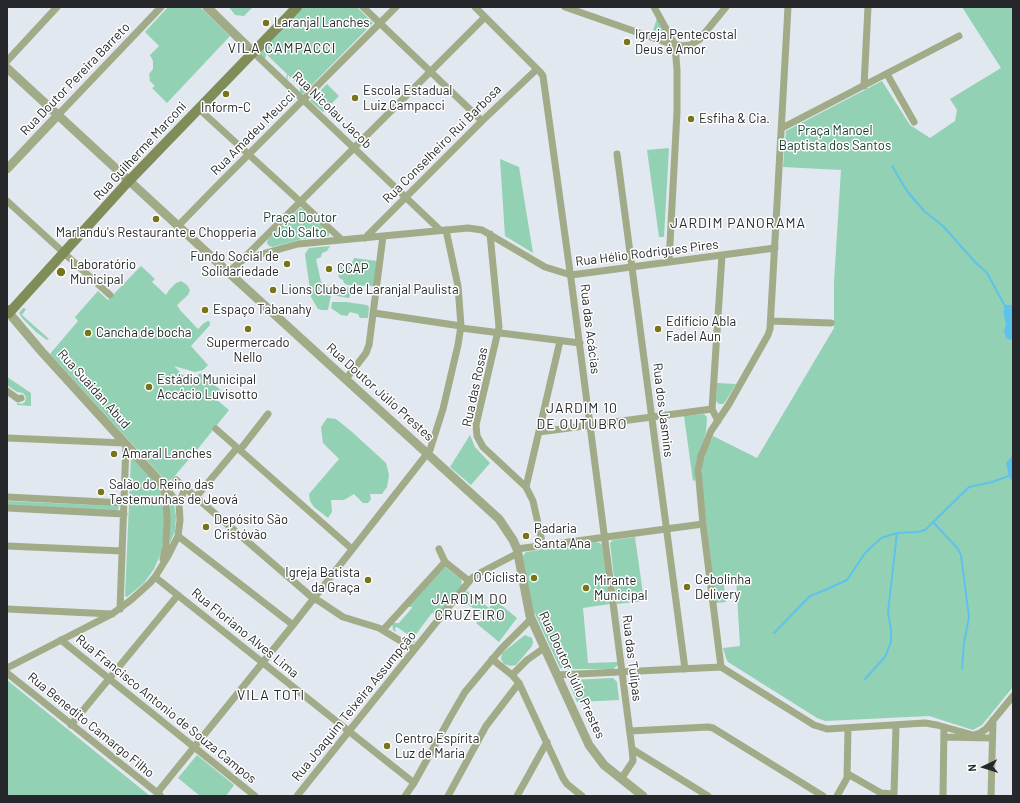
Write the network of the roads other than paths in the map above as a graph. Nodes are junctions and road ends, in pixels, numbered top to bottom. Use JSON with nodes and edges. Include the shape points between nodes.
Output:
{"nodes":[{"id":1,"x":56,"y":7,"type":"edge"},
{"id":2,"x":161,"y":7,"type":"edge"},
{"id":3,"x":207,"y":7,"type":"edge"},
{"id":4,"x":297,"y":7,"type":"edge"},
{"id":5,"x":363,"y":7,"type":"edge"},
{"id":6,"x":396,"y":7,"type":"edge"},
{"id":7,"x":476,"y":7,"type":"edge"},
{"id":8,"x":565,"y":7,"type":"edge"},
{"id":9,"x":726,"y":7,"type":"edge"},
{"id":10,"x":788,"y":7,"type":"edge"},
{"id":11,"x":868,"y":7,"type":"edge"},
{"id":12,"x":656,"y":10,"type":"edge"},
{"id":13,"x":485,"y":17,"type":"junction"},
{"id":14,"x":380,"y":23,"type":"junction"},
{"id":15,"x":959,"y":36,"type":"dead end"},
{"id":16,"x":675,"y":45,"type":"junction"},
{"id":17,"x":253,"y":52,"type":"junction"},
{"id":18,"x":7,"y":61,"type":"edge"},
{"id":19,"x":7,"y":68,"type":"edge"},
{"id":20,"x":537,"y":69,"type":"junction"},
{"id":21,"x":431,"y":72,"type":"junction"},
{"id":22,"x":887,"y":74,"type":"junction"},
{"id":23,"x":864,"y":86,"type":"junction"},
{"id":24,"x":303,"y":100,"type":"junction"},
{"id":25,"x":198,"y":108,"type":"junction"},
{"id":26,"x":58,"y":115,"type":"junction"},
{"id":27,"x":482,"y":121,"type":"junction"},
{"id":28,"x":914,"y":122,"type":"dead end"},
{"id":29,"x":782,"y":128,"type":"junction"},
{"id":30,"x":354,"y":149,"type":"junction"},
{"id":31,"x":617,"y":154,"type":"dead end"},
{"id":32,"x":248,"y":155,"type":"junction"},
{"id":33,"x":7,"y":169,"type":"edge"},
{"id":34,"x":129,"y":181,"type":"junction"},
{"id":35,"x":405,"y":198,"type":"junction"},
{"id":36,"x":7,"y":201,"type":"edge"},
{"id":37,"x":300,"y":202,"type":"junction"},
{"id":38,"x":178,"y":226,"type":"junction"},
{"id":39,"x":443,"y":230,"type":"junction"},
{"id":40,"x":490,"y":234,"type":"junction"},
{"id":41,"x":383,"y":236,"type":"junction"},
{"id":42,"x":265,"y":238,"type":"junction"},
{"id":43,"x":365,"y":238,"type":"junction"},
{"id":44,"x":341,"y":240,"type":"junction"},
{"id":45,"x":775,"y":248,"type":"junction"},
{"id":46,"x":272,"y":251,"type":"junction"},
{"id":47,"x":64,"y":253,"type":"junction"},
{"id":48,"x":722,"y":255,"type":"junction"},
{"id":49,"x":244,"y":259,"type":"junction"},
{"id":50,"x":669,"y":262,"type":"junction"},
{"id":51,"x":632,"y":267,"type":"junction"},
{"id":52,"x":228,"y":272,"type":"junction"},
{"id":53,"x":571,"y":275,"type":"junction"},
{"id":54,"x":110,"y":295,"type":"dead end"},
{"id":55,"x":374,"y":313,"type":"junction"},
{"id":56,"x":8,"y":314,"type":"edge"},
{"id":57,"x":771,"y":321,"type":"junction"},
{"id":58,"x":831,"y":323,"type":"dead end"},
{"id":59,"x":461,"y":327,"type":"junction"},
{"id":60,"x":499,"y":333,"type":"junction"},
{"id":61,"x":560,"y":341,"type":"junction"},
{"id":62,"x":580,"y":343,"type":"junction"},
{"id":63,"x":346,"y":379,"type":"junction"},
{"id":64,"x":7,"y":391,"type":"edge"},
{"id":65,"x":21,"y":398,"type":"dead end"},
{"id":66,"x":712,"y":409,"type":"junction"},
{"id":67,"x":268,"y":414,"type":"dead end"},
{"id":68,"x":652,"y":416,"type":"junction"},
{"id":69,"x":718,"y":421,"type":"junction"},
{"id":70,"x":590,"y":425,"type":"junction"},
{"id":71,"x":216,"y":429,"type":"dead end"},
{"id":72,"x":539,"y":432,"type":"junction"},
{"id":73,"x":7,"y":438,"type":"edge"},
{"id":74,"x":126,"y":444,"type":"junction"},
{"id":75,"x":239,"y":449,"type":"junction"},
{"id":76,"x":428,"y":453,"type":"junction"},
{"id":77,"x":162,"y":484,"type":"junction"},
{"id":78,"x":180,"y":484,"type":"junction"},
{"id":79,"x":526,"y":486,"type":"junction"},
{"id":80,"x":170,"y":492,"type":"junction"},
{"id":81,"x":7,"y":497,"type":"edge"},
{"id":82,"x":196,"y":497,"type":"junction"},
{"id":83,"x":124,"y":503,"type":"junction"},
{"id":84,"x":179,"y":504,"type":"junction"},
{"id":85,"x":7,"y":508,"type":"edge"},
{"id":86,"x":124,"y":514,"type":"junction"},
{"id":87,"x":703,"y":524,"type":"junction"},
{"id":88,"x":666,"y":529,"type":"junction"},
{"id":89,"x":178,"y":536,"type":"junction"},
{"id":90,"x":605,"y":537,"type":"junction"},
{"id":91,"x":7,"y":546,"type":"edge"},
{"id":92,"x":543,"y":546,"type":"junction"},
{"id":93,"x":352,"y":549,"type":"junction"},
{"id":94,"x":439,"y":549,"type":"dead end"},
{"id":95,"x":122,"y":551,"type":"junction"},
{"id":96,"x":518,"y":551,"type":"junction"},
{"id":97,"x":445,"y":562,"type":"junction"},
{"id":98,"x":162,"y":566,"type":"junction"},
{"id":99,"x":155,"y":577,"type":"junction"},
{"id":100,"x":469,"y":581,"type":"junction"},
{"id":101,"x":178,"y":595,"type":"junction"},
{"id":102,"x":314,"y":598,"type":"junction"},
{"id":103,"x":120,"y":609,"type":"junction"},
{"id":104,"x":7,"y":610,"type":"edge"},
{"id":105,"x":112,"y":614,"type":"junction"},
{"id":106,"x":531,"y":619,"type":"junction"},
{"id":107,"x":293,"y":625,"type":"junction"},
{"id":108,"x":383,"y":630,"type":"junction"},
{"id":109,"x":61,"y":640,"type":"junction"},
{"id":110,"x":544,"y":648,"type":"junction"},
{"id":111,"x":414,"y":649,"type":"junction"},
{"id":112,"x":492,"y":659,"type":"junction"},
{"id":113,"x":263,"y":663,"type":"junction"},
{"id":114,"x":721,"y":667,"type":"junction"},
{"id":115,"x":7,"y":668,"type":"edge"},
{"id":116,"x":685,"y":668,"type":"junction"},
{"id":117,"x":622,"y":672,"type":"junction"},
{"id":118,"x":7,"y":673,"type":"edge"},
{"id":119,"x":512,"y":675,"type":"junction"},
{"id":120,"x":556,"y":675,"type":"junction"},
{"id":121,"x":109,"y":679,"type":"junction"},
{"id":122,"x":519,"y":683,"type":"junction"},
{"id":123,"x":1013,"y":696,"type":"edge"},
{"id":124,"x":993,"y":720,"type":"junction"},
{"id":125,"x":71,"y":726,"type":"junction"},
{"id":126,"x":896,"y":726,"type":"junction"},
{"id":127,"x":944,"y":727,"type":"junction"},
{"id":128,"x":848,"y":728,"type":"junction"},
{"id":129,"x":630,"y":731,"type":"junction"},
{"id":130,"x":349,"y":732,"type":"junction"},
{"id":131,"x":944,"y":737,"type":"junction"},
{"id":132,"x":992,"y":738,"type":"junction"},
{"id":133,"x":547,"y":742,"type":"junction"},
{"id":134,"x":195,"y":748,"type":"junction"},
{"id":135,"x":632,"y":749,"type":"junction"},
{"id":136,"x":643,"y":756,"type":"junction"},
{"id":137,"x":633,"y":761,"type":"junction"},
{"id":138,"x":848,"y":776,"type":"junction"},
{"id":139,"x":621,"y":779,"type":"junction"},
{"id":140,"x":414,"y":784,"type":"junction"},
{"id":141,"x":159,"y":795,"type":"edge"},
{"id":142,"x":255,"y":796,"type":"edge"},
{"id":143,"x":297,"y":796,"type":"edge"},
{"id":144,"x":405,"y":796,"type":"edge"},
{"id":145,"x":448,"y":796,"type":"edge"},
{"id":146,"x":517,"y":796,"type":"edge"},
{"id":147,"x":582,"y":796,"type":"edge"},
{"id":148,"x":643,"y":796,"type":"edge"},
{"id":149,"x":708,"y":796,"type":"edge"},
{"id":150,"x":823,"y":796,"type":"edge"},
{"id":151,"x":837,"y":796,"type":"edge"},
{"id":152,"x":943,"y":796,"type":"edge"},
{"id":153,"x":991,"y":796,"type":"edge"}],
"edges":[{"from":1,"to":18,"type":"street"},
{"from":2,"to":26,"type":"street","name":"Rua Doutor Pereira Barreto"},
{"from":3,"to":17,"type":"street","name":"Rua Nicolau Jacob"},
{"from":4,"to":17,"type":"main road","name":"Rua Guilherme Marconi"},
{"from":5,"to":14,"type":"street"},
{"from":6,"to":14,"type":"street","name":"Rua Amadeu Meucci"},
{"from":7,"to":13,"type":"street"},
{"from":8,"to":16,"type":"street"},
{"from":9,"to":16,"type":"street","via":[[699,40],[690,45]]},
{"from":10,"to":29,"type":"street"},
{"from":11,"to":23,"type":"street"},
{"from":12,"to":16,"type":"street"},
{"from":13,"to":20,"type":"street"},
{"from":13,"to":21,"type":"street"},
{"from":14,"to":21,"type":"street"},
{"from":14,"to":24,"type":"street","name":"Rua Amadeu Meucci"},
{"from":15,"to":22,"type":"street"},
{"from":16,"to":50,"type":"street","via":[[678,86]]},
{"from":17,"to":24,"type":"street","name":"Rua Nicolau Jacob"},
{"from":17,"to":25,"type":"main road","name":"Rua Guilherme Marconi"},
{"from":19,"to":26,"type":"street","name":"Rua Doutor Júlio Prestes"},
{"from":20,"to":27,"type":"street","name":"Rua Conselheiro Rui Barbosa"},
{"from":20,"to":53,"type":"street","name":"Rua das Acácias","via":[[543,76]]},
{"from":21,"to":27,"type":"street"},
{"from":21,"to":30,"type":"street"},
{"from":22,"to":23,"type":"street"},
{"from":22,"to":28,"type":"street"},
{"from":23,"to":29,"type":"street"},
{"from":24,"to":30,"type":"street","name":"Rua Nicolau Jacob"},
{"from":24,"to":32,"type":"street","name":"Rua Amadeu Meucci"},
{"from":25,"to":32,"type":"street"},
{"from":25,"to":34,"type":"main road","name":"Rua Guilherme Marconi"},
{"from":26,"to":33,"type":"street","name":"Rua Doutor Pereira Barreto"},
{"from":26,"to":34,"type":"street","name":"Rua Doutor Júlio Prestes"},
{"from":27,"to":35,"type":"street","name":"Rua Conselheiro Rui Barbosa"},
{"from":29,"to":45,"type":"street"},
{"from":30,"to":35,"type":"street","name":"Rua Nicolau Jacob"},
{"from":30,"to":37,"type":"street"},
{"from":31,"to":51,"type":"street","name":"Rua dos Jasmins"},
{"from":32,"to":37,"type":"street"},
{"from":32,"to":38,"type":"street","name":"Rua Amadeu Meucci"},
{"from":34,"to":38,"type":"street","name":"Rua Doutor Júlio Prestes"},
{"from":34,"to":47,"type":"main road","name":"Rua Guilherme Marconi"},
{"from":35,"to":39,"type":"street","name":"Rua Nicolau Jacob"},
{"from":35,"to":43,"type":"street","name":"Rua Conselheiro Rui Barbosa"},
{"from":36,"to":47,"type":"street"},
{"from":37,"to":42,"type":"street"},
{"from":37,"to":44,"type":"street"},
{"from":38,"to":52,"type":"street","name":"Rua Doutor Júlio Prestes"},
{"from":39,"to":40,"type":"street","name":"Rua Hélio Rodrigues Pires","via":[[472,228]]},
{"from":39,"to":41,"type":"street","name":"Rua Hélio Rodrigues Pires"},
{"from":39,"to":59,"type":"street","via":[[458,290]]},
{"from":40,"to":53,"type":"street","name":"Rua Hélio Rodrigues Pires","via":[[545,267]]},
{"from":40,"to":60,"type":"street","name":"Rua das Rosas"},
{"from":41,"to":43,"type":"street","name":"Rua Hélio Rodrigues Pires"},
{"from":41,"to":55,"type":"street"},
{"from":42,"to":46,"type":"street","via":[[265,244]]},
{"from":42,"to":49,"type":"street"},
{"from":43,"to":44,"type":"street","name":"Rua Hélio Rodrigues Pires"},
{"from":44,"to":46,"type":"street","name":"Rua Hélio Rodrigues Pires","via":[[305,243]]},
{"from":45,"to":48,"type":"street","name":"Rua Hélio Rodrigues Pires"},
{"from":45,"to":57,"type":"street"},
{"from":46,"to":49,"type":"street","name":"Rua Hélio Rodrigues Pires"},
{"from":47,"to":54,"type":"street"},
{"from":47,"to":56,"type":"main road","name":"Rua Guilherme Marconi"},
{"from":48,"to":50,"type":"street","name":"Rua Hélio Rodrigues Pires"},
{"from":48,"to":66,"type":"street"},
{"from":49,"to":52,"type":"street","name":"Rua Hélio Rodrigues Pires"},
{"from":50,"to":51,"type":"street","name":"Rua Hélio Rodrigues Pires"},
{"from":51,"to":53,"type":"street","name":"Rua Hélio Rodrigues Pires"},
{"from":51,"to":68,"type":"street","name":"Rua dos Jasmins"},
{"from":52,"to":63,"type":"street","name":"Rua Doutor Júlio Prestes"},
{"from":53,"to":62,"type":"street","name":"Rua das Acácias"},
{"from":55,"to":59,"type":"street"},
{"from":55,"to":63,"type":"street","via":[[368,350]]},
{"from":56,"to":74,"type":"street","name":"Rua Suaidan Abud"},
{"from":57,"to":58,"type":"street"},
{"from":57,"to":69,"type":"street","via":[[768,335]]},
{"from":59,"to":60,"type":"street"},
{"from":59,"to":76,"type":"street","via":[[443,409]]},
{"from":60,"to":61,"type":"street"},
{"from":60,"to":79,"type":"street","name":"Rua das Rosas","via":[[476,425],[477,436],[483,446]]},
{"from":61,"to":62,"type":"street"},
{"from":61,"to":72,"type":"street"},
{"from":62,"to":70,"type":"street","name":"Rua das Acácias"},
{"from":63,"to":76,"type":"street","name":"Rua Doutor Júlio Prestes"},
{"from":64,"to":65,"type":"street"},
{"from":66,"to":68,"type":"street"},
{"from":66,"to":69,"type":"street"},
{"from":67,"to":75,"type":"street"},
{"from":68,"to":70,"type":"street"},
{"from":68,"to":88,"type":"street","name":"Rua dos Jasmins"},
{"from":69,"to":87,"type":"street","via":[[711,431],[699,465]]},
{"from":70,"to":72,"type":"street"},
{"from":70,"to":90,"type":"street","name":"Rua das Acácias"},
{"from":71,"to":75,"type":"street"},
{"from":72,"to":79,"type":"street"},
{"from":73,"to":74,"type":"street"},
{"from":74,"to":77,"type":"street","name":"Rua Suaidan Abud"},
{"from":74,"to":83,"type":"street"},
{"from":75,"to":82,"type":"street"},
{"from":75,"to":93,"type":"street"},
{"from":76,"to":93,"type":"street"},
{"from":76,"to":96,"type":"street","name":"Rua Doutor Júlio Prestes","via":[[495,514]]},
{"from":77,"to":80,"type":"street","name":"Rua Suaidan Abud"},
{"from":77,"to":98,"type":"street","via":[[167,529]]},
{"from":78,"to":80,"type":"street"},
{"from":78,"to":82,"type":"street"},
{"from":78,"to":84,"type":"street"},
{"from":79,"to":92,"type":"street","name":"Rua das Rosas","via":[[533,501]]},
{"from":80,"to":84,"type":"street","name":"Rua Suaidan Abud"},
{"from":81,"to":83,"type":"street"},
{"from":82,"to":102,"type":"street"},
{"from":83,"to":86,"type":"street"},
{"from":84,"to":89,"type":"street"},
{"from":85,"to":86,"type":"street"},
{"from":86,"to":95,"type":"street"},
{"from":87,"to":88,"type":"street"},
{"from":87,"to":114,"type":"street"},
{"from":88,"to":90,"type":"street"},
{"from":88,"to":116,"type":"street","name":"Rua dos Jasmins"},
{"from":89,"to":98,"type":"street"},
{"from":89,"to":107,"type":"street"},
{"from":90,"to":92,"type":"street"},
{"from":90,"to":117,"type":"street","name":"Rua das Tulipas"},
{"from":91,"to":95,"type":"street"},
{"from":92,"to":96,"type":"street"},
{"from":93,"to":102,"type":"street"},
{"from":94,"to":97,"type":"street"},
{"from":95,"to":103,"type":"street"},
{"from":96,"to":100,"type":"street","name":"Rua Joaquim Teixeira Assumpção"},
{"from":96,"to":106,"type":"street","name":"Rua Doutor Júlio Prestes"},
{"from":97,"to":100,"type":"street"},
{"from":97,"to":108,"type":"street"},
{"from":98,"to":99,"type":"street"},
{"from":99,"to":101,"type":"street","name":"Rua Floriano Alves Lima"},
{"from":99,"to":103,"type":"street"},
{"from":100,"to":111,"type":"street","name":"Rua Joaquim Teixeira Assumpção"},
{"from":101,"to":113,"type":"street","name":"Rua Floriano Alves Lima"},
{"from":101,"to":121,"type":"street"},
{"from":102,"to":107,"type":"street"},
{"from":102,"to":108,"type":"street","via":[[343,617]]},
{"from":103,"to":105,"type":"street"},
{"from":104,"to":105,"type":"street"},
{"from":105,"to":109,"type":"street"},
{"from":106,"to":110,"type":"street","name":"Rua Doutor Júlio Prestes"},
{"from":106,"to":112,"type":"street"},
{"from":107,"to":113,"type":"street"},
{"from":108,"to":111,"type":"street"},
{"from":109,"to":115,"type":"street"},
{"from":109,"to":121,"type":"street","name":"Rua Francisco Antonio de Souza Campos"},
{"from":110,"to":119,"type":"street"},
{"from":110,"to":120,"type":"street","name":"Rua Doutor Júlio Prestes"},
{"from":111,"to":130,"type":"street","name":"Rua Joaquim Teixeira Assumpção"},
{"from":112,"to":119,"type":"street"},
{"from":112,"to":140,"type":"street","via":[[458,705]]},
{"from":113,"to":130,"type":"street","name":"Rua Floriano Alves Lima"},
{"from":113,"to":134,"type":"street"},
{"from":114,"to":116,"type":"street"},
{"from":114,"to":128,"type":"street","via":[[818,727]]},
{"from":116,"to":117,"type":"street"},
{"from":117,"to":120,"type":"street"},
{"from":117,"to":129,"type":"street","name":"Rua das Tulipas"},
{"from":118,"to":125,"type":"street","name":"Rua Benedito Camargo Filho"},
{"from":119,"to":122,"type":"street"},
{"from":120,"to":139,"type":"street","name":"Rua Doutor Júlio Prestes","via":[[591,748],[604,765]]},
{"from":121,"to":125,"type":"street"},
{"from":121,"to":134,"type":"street","name":"Rua Francisco Antonio de Souza Campos"},
{"from":122,"to":133,"type":"street"},
{"from":122,"to":145,"type":"street","via":[[489,721]]},
{"from":123,"to":124,"type":"street"},
{"from":124,"to":127,"type":"street","via":[[986,729],[974,735]]},
{"from":124,"to":132,"type":"street"},
{"from":125,"to":141,"type":"street","name":"Rua Benedito Camargo Filho"},
{"from":126,"to":127,"type":"street","via":[[925,723]]},
{"from":126,"to":128,"type":"street"},
{"from":126,"to":138,"type":"street","via":[[894,794],[880,793]]},
{"from":127,"to":131,"type":"street"},
{"from":128,"to":138,"type":"street"},
{"from":129,"to":135,"type":"street","name":"Rua das Tulipas"},
{"from":129,"to":150,"type":"street","via":[[714,728]]},
{"from":130,"to":140,"type":"street","name":"Rua Floriano Alves Lima"},
{"from":130,"to":143,"type":"street","name":"Rua Joaquim Teixeira Assumpção"},
{"from":131,"to":132,"type":"street"},
{"from":131,"to":152,"type":"street"},
{"from":132,"to":153,"type":"street"},
{"from":133,"to":146,"type":"street"},
{"from":133,"to":147,"type":"street","via":[[563,778]]},
{"from":134,"to":141,"type":"street"},
{"from":134,"to":142,"type":"street","name":"Rua Francisco Antonio de Souza Campos"},
{"from":135,"to":136,"type":"street"},
{"from":135,"to":137,"type":"street","name":"Rua das Tulipas"},
{"from":136,"to":137,"type":"street"},
{"from":136,"to":149,"type":"street"},
{"from":137,"to":139,"type":"street"},
{"from":138,"to":151,"type":"street"},
{"from":139,"to":148,"type":"street","name":"Rua Doutor Júlio Prestes"},
{"from":140,"to":144,"type":"street"}]}
